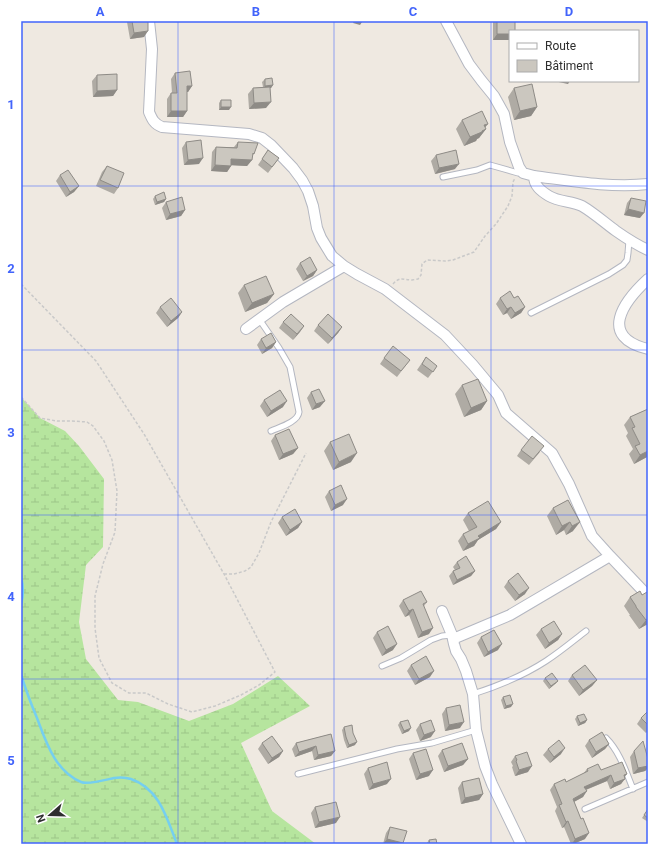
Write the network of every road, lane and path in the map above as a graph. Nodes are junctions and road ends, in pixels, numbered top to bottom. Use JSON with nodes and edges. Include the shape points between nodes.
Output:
{"nodes":[{"id":1,"x":149,"y":21,"type":"edge"},
{"id":2,"x":446,"y":21,"type":"edge"},
{"id":3,"x":521,"y":173,"type":"junction"},
{"id":4,"x":534,"y":176,"type":"junction"},
{"id":5,"x":444,"y":177,"type":"dead end"},
{"id":6,"x":648,"y":184,"type":"edge"},
{"id":7,"x":629,"y":240,"type":"junction"},
{"id":8,"x":648,"y":250,"type":"edge"},
{"id":9,"x":344,"y":266,"type":"junction"},
{"id":10,"x":648,"y":280,"type":"edge"},
{"id":11,"x":21,"y":284,"type":"edge"},
{"id":12,"x":393,"y":295,"type":"junction"},
{"id":13,"x":531,"y":313,"type":"dead end"},
{"id":14,"x":259,"y":319,"type":"junction"},
{"id":15,"x":246,"y":329,"type":"dead end"},
{"id":16,"x":648,"y":349,"type":"edge"},
{"id":17,"x":21,"y":398,"type":"edge"},
{"id":18,"x":271,"y":431,"type":"dead end"},
{"id":19,"x":306,"y":452,"type":"dead end"},
{"id":20,"x":610,"y":556,"type":"junction"},
{"id":21,"x":224,"y":574,"type":"junction"},
{"id":22,"x":648,"y":596,"type":"edge"},
{"id":23,"x":442,"y":611,"type":"dead end"},
{"id":24,"x":586,"y":631,"type":"dead end"},
{"id":25,"x":452,"y":637,"type":"junction"},
{"id":26,"x":382,"y":666,"type":"dead end"},
{"id":27,"x":473,"y":694,"type":"junction"},
{"id":28,"x":476,"y":730,"type":"junction"},
{"id":29,"x":606,"y":738,"type":"edge"},
{"id":30,"x":298,"y":774,"type":"dead end"},
{"id":31,"x":648,"y":782,"type":"edge"},
{"id":32,"x":633,"y":789,"type":"junction"},
{"id":33,"x":585,"y":809,"type":"dead end"},
{"id":34,"x":521,"y":844,"type":"edge"}],
"edges":[{"from":1,"to":9,"type":"street","via":[[152,49],[149,112],[153,121],[162,127],[240,132],[262,138],[282,156],[302,180],[313,206],[321,238],[332,256]]},
{"from":2,"to":3,"type":"street","via":[[469,64],[494,96],[504,114]]},
{"from":3,"to":4,"type":"street"},
{"from":3,"to":5,"type":"lane","via":[[490,165]]},
{"from":3,"to":12,"type":"path","via":[[513,182],[508,206],[474,252],[444,262],[427,260],[422,264],[418,279],[403,278],[391,285]]},
{"from":4,"to":6,"type":"street","via":[[610,186]]},
{"from":4,"to":7,"type":"street","via":[[538,187],[550,197],[580,205]]},
{"from":7,"to":8,"type":"street"},
{"from":7,"to":13,"type":"lane","via":[[627,260],[622,266]]},
{"from":9,"to":12,"type":"street"},
{"from":9,"to":14,"type":"street"},
{"from":10,"to":16,"type":"street","via":[[624,306],[619,323],[620,331],[627,341]]},
{"from":11,"to":21,"type":"path","via":[[96,361],[144,434]]},
{"from":12,"to":20,"type":"street","via":[[445,335],[498,395],[506,413],[552,453],[592,536]]},
{"from":14,"to":15,"type":"street"},
{"from":14,"to":18,"type":"lane","via":[[290,367],[299,412],[295,420]]},
{"from":17,"to":21,"type":"path","via":[[40,418],[57,422],[87,422],[93,426],[104,441],[112,460],[117,491],[115,532],[94,596],[99,658],[112,683],[129,693],[146,693],[192,712],[241,695],[275,672]]},
{"from":19,"to":21,"type":"path","via":[[250,567],[234,574]]},
{"from":20,"to":22,"type":"street"},
{"from":20,"to":25,"type":"street","via":[[510,615]]},
{"from":23,"to":25,"type":"street"},
{"from":24,"to":27,"type":"lane","via":[[532,670]]},
{"from":25,"to":26,"type":"lane","via":[[442,636],[431,640]]},
{"from":25,"to":27,"type":"street"},
{"from":27,"to":28,"type":"street"},
{"from":28,"to":30,"type":"lane","via":[[432,743],[397,749]]},
{"from":28,"to":34,"type":"street","via":[[485,766]]},
{"from":29,"to":32,"type":"lane","via":[[615,750]]},
{"from":31,"to":32,"type":"lane"},
{"from":32,"to":33,"type":"lane"}]}
